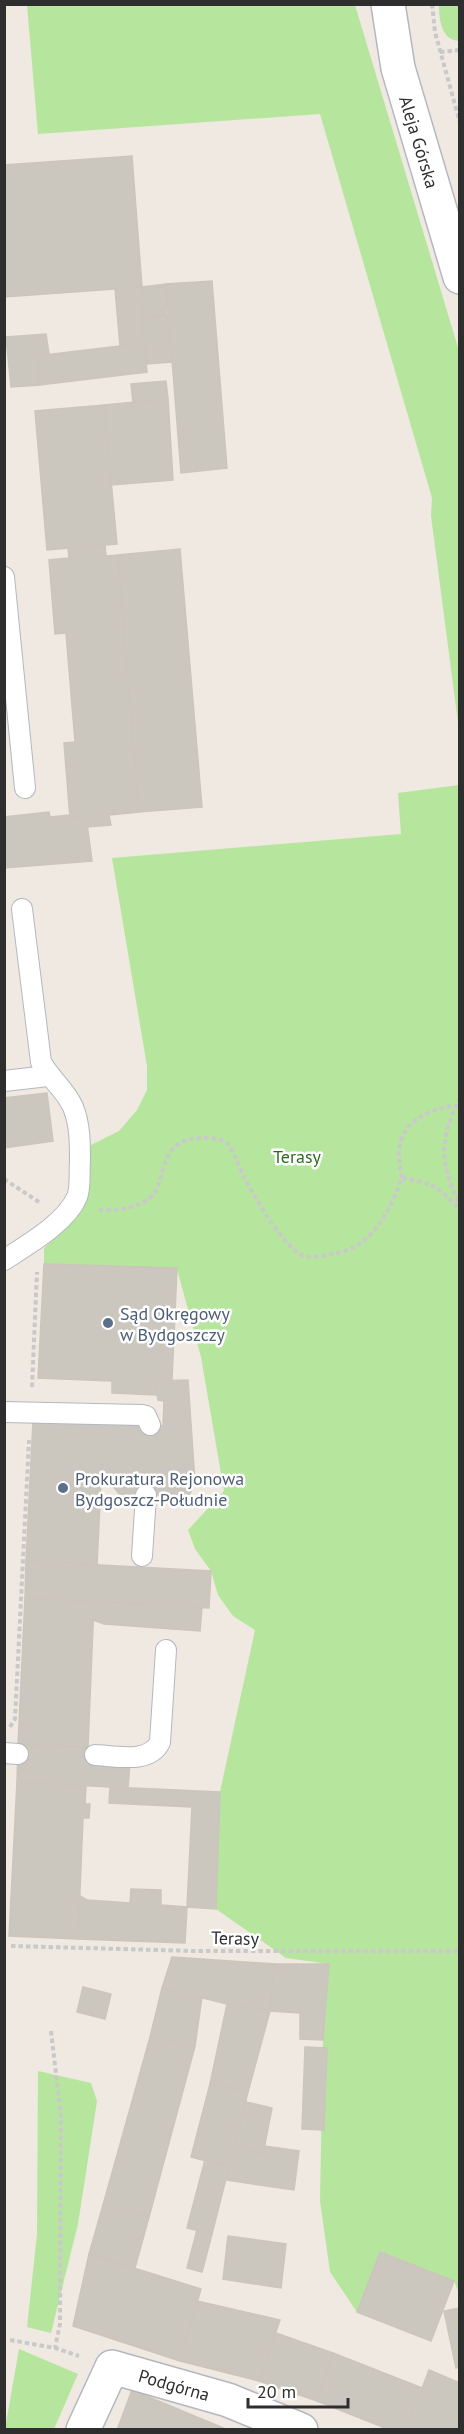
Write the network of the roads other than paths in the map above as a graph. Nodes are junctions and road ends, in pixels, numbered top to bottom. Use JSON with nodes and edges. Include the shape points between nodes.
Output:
{"nodes":[{"id":1,"x":388,"y":4,"type":"edge"},
{"id":2,"x":459,"y":277,"type":"edge"},
{"id":3,"x":4,"y":577,"type":"edge"},
{"id":4,"x":25,"y":788,"type":"dead end"},
{"id":5,"x":22,"y":909,"type":"dead end"},
{"id":6,"x":48,"y":1076,"type":"junction"},
{"id":7,"x":4,"y":1081,"type":"edge"},
{"id":8,"x":4,"y":1260,"type":"edge"},
{"id":9,"x":4,"y":1412,"type":"edge"},
{"id":10,"x":150,"y":1425,"type":"dead end"},
{"id":11,"x":146,"y":1495,"type":"dead end"},
{"id":12,"x":141,"y":1556,"type":"dead end"},
{"id":13,"x":166,"y":1650,"type":"dead end"},
{"id":14,"x":95,"y":1755,"type":"dead end"},
{"id":15,"x":83,"y":2430,"type":"edge"},
{"id":16,"x":301,"y":2430,"type":"edge"}],
"edges":[{"from":1,"to":2,"type":"street","name":"Aleja Górska","via":[[398,68]]},
{"from":3,"to":4,"type":"lane"},
{"from":5,"to":6,"type":"lane","via":[[41,1062]]},
{"from":6,"to":7,"type":"lane"},
{"from":6,"to":8,"type":"lane","via":[[64,1090],[79,1130],[78,1196],[39,1238]]},
{"from":9,"to":10,"type":"lane","via":[[142,1415]]},
{"from":11,"to":12,"type":"lane"},
{"from":13,"to":14,"type":"lane","via":[[157,1749],[142,1757]]},
{"from":15,"to":16,"type":"street","name":"Podgórna","via":[[112,2367],[228,2400]]}]}
